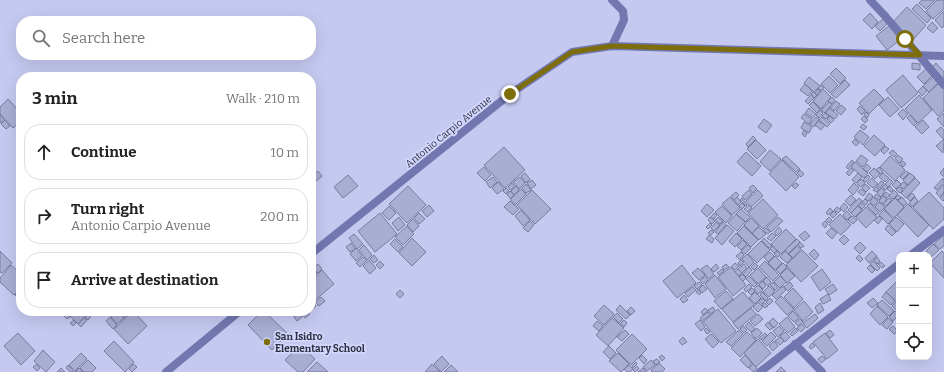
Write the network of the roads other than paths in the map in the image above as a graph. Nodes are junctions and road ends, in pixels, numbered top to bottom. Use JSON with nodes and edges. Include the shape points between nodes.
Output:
{"nodes":[{"id":1,"x":612,"y":0,"type":"edge"},
{"id":2,"x":870,"y":0,"type":"edge"},
{"id":3,"x":612,"y":46,"type":"junction"},
{"id":4,"x":920,"y":55,"type":"junction"},
{"id":5,"x":944,"y":56,"type":"edge"},
{"id":6,"x":944,"y":85,"type":"edge"},
{"id":7,"x":944,"y":230,"type":"edge"},
{"id":8,"x":316,"y":250,"type":"edge"},
{"id":9,"x":915,"y":252,"type":"edge"},
{"id":10,"x":896,"y":266,"type":"edge"},
{"id":11,"x":234,"y":316,"type":"edge"},
{"id":12,"x":795,"y":344,"type":"junction"},
{"id":13,"x":166,"y":372,"type":"edge"},
{"id":14,"x":760,"y":372,"type":"edge"},
{"id":15,"x":822,"y":372,"type":"edge"}],
"edges":[{"from":1,"to":3,"type":"street","via":[[622,12],[624,20]]},
{"from":2,"to":4,"type":"street"},
{"from":3,"to":4,"type":"street","name":"Antonio Carpio Avenue"},
{"from":3,"to":8,"type":"street","name":"Antonio Carpio Avenue","via":[[572,52],[510,94]]},
{"from":4,"to":5,"type":"street","name":"Antonio Carpio Avenue"},
{"from":4,"to":6,"type":"street"},
{"from":7,"to":9,"type":"street"},
{"from":10,"to":12,"type":"street"},
{"from":11,"to":13,"type":"street"},
{"from":12,"to":14,"type":"street"},
{"from":12,"to":15,"type":"street"}]}
